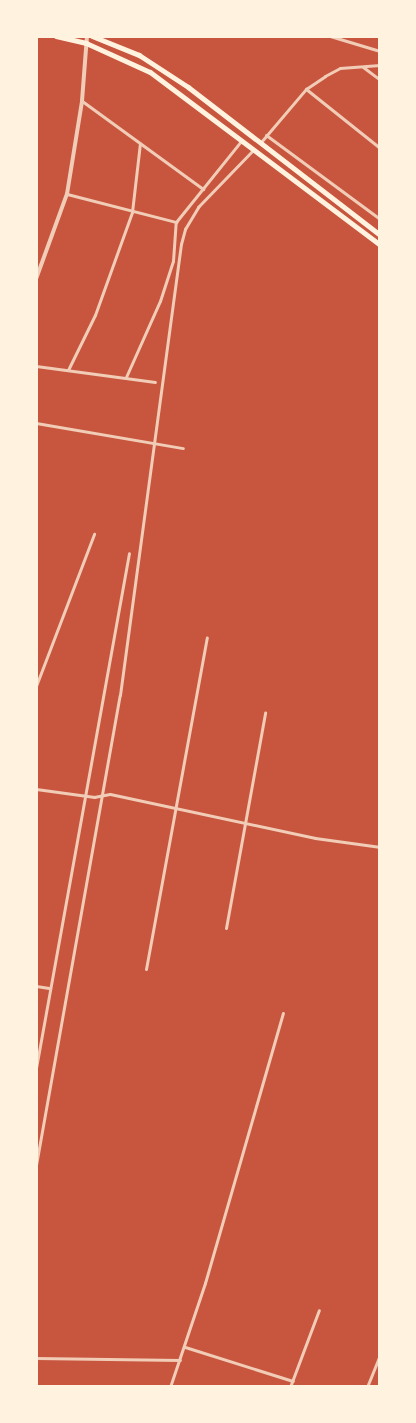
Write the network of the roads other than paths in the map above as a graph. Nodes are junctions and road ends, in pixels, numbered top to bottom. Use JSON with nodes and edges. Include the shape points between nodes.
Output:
{"nodes":[{"id":1,"x":56,"y":36,"type":"edge"},
{"id":2,"x":87,"y":36,"type":"edge"},
{"id":3,"x":92,"y":36,"type":"edge"},
{"id":4,"x":330,"y":36,"type":"edge"},
{"id":5,"x":89,"y":44,"type":"junction"},
{"id":6,"x":380,"y":51,"type":"edge"},
{"id":7,"x":380,"y":65,"type":"edge"},
{"id":8,"x":363,"y":67,"type":"junction"},
{"id":9,"x":380,"y":80,"type":"edge"},
{"id":10,"x":306,"y":89,"type":"junction"},
{"id":11,"x":82,"y":102,"type":"junction"},
{"id":12,"x":266,"y":135,"type":"junction"},
{"id":13,"x":242,"y":140,"type":"junction"},
{"id":14,"x":261,"y":142,"type":"junction"},
{"id":15,"x":140,"y":143,"type":"junction"},
{"id":16,"x":380,"y":148,"type":"edge"},
{"id":17,"x":254,"y":150,"type":"junction"},
{"id":18,"x":203,"y":189,"type":"junction"},
{"id":19,"x":67,"y":194,"type":"junction"},
{"id":20,"x":132,"y":212,"type":"junction"},
{"id":21,"x":380,"y":220,"type":"edge"},
{"id":22,"x":176,"y":222,"type":"junction"},
{"id":23,"x":380,"y":235,"type":"edge"},
{"id":24,"x":380,"y":245,"type":"edge"},
{"id":25,"x":36,"y":260,"type":"edge"},
{"id":26,"x":43,"y":263,"type":"junction"},
{"id":27,"x":36,"y":279,"type":"edge"},
{"id":28,"x":36,"y":366,"type":"edge"},
{"id":29,"x":68,"y":370,"type":"junction"},
{"id":30,"x":126,"y":377,"type":"junction"},
{"id":31,"x":155,"y":382,"type":"dead end"},
{"id":32,"x":36,"y":423,"type":"edge"},
{"id":33,"x":155,"y":444,"type":"junction"},
{"id":34,"x":183,"y":448,"type":"dead end"},
{"id":35,"x":94,"y":534,"type":"dead end"},
{"id":36,"x":129,"y":553,"type":"dead end"},
{"id":37,"x":207,"y":638,"type":"dead end"},
{"id":38,"x":36,"y":686,"type":"edge"},
{"id":39,"x":265,"y":713,"type":"dead end"},
{"id":40,"x":36,"y":790,"type":"edge"},
{"id":41,"x":84,"y":795,"type":"junction"},
{"id":42,"x":104,"y":796,"type":"junction"},
{"id":43,"x":174,"y":807,"type":"junction"},
{"id":44,"x":245,"y":823,"type":"junction"},
{"id":45,"x":380,"y":847,"type":"edge"},
{"id":46,"x":226,"y":928,"type":"dead end"},
{"id":47,"x":146,"y":970,"type":"dead end"},
{"id":48,"x":36,"y":986,"type":"edge"},
{"id":49,"x":49,"y":988,"type":"junction"},
{"id":50,"x":284,"y":1013,"type":"dead end"},
{"id":51,"x":36,"y":1068,"type":"edge"},
{"id":52,"x":36,"y":1165,"type":"edge"},
{"id":53,"x":319,"y":1310,"type":"dead end"},
{"id":54,"x":185,"y":1347,"type":"junction"},
{"id":55,"x":380,"y":1355,"type":"edge"},
{"id":56,"x":36,"y":1358,"type":"edge"},
{"id":57,"x":180,"y":1360,"type":"junction"},
{"id":58,"x":293,"y":1381,"type":"junction"},
{"id":59,"x":170,"y":1387,"type":"edge"},
{"id":60,"x":290,"y":1387,"type":"edge"},
{"id":61,"x":367,"y":1387,"type":"edge"}],
"edges":[{"from":1,"to":5,"type":"highway"},
{"from":2,"to":5,"type":"street"},
{"from":3,"to":14,"type":"highway","via":[[156,66]]},
{"from":4,"to":6,"type":"street"},
{"from":5,"to":11,"type":"street"},
{"from":5,"to":13,"type":"highway","via":[[150,72]]},
{"from":7,"to":8,"type":"street"},
{"from":8,"to":9,"type":"street"},
{"from":8,"to":10,"type":"street","via":[[340,68]]},
{"from":10,"to":12,"type":"street"},
{"from":10,"to":16,"type":"street"},
{"from":11,"to":15,"type":"street"},
{"from":11,"to":19,"type":"street"},
{"from":12,"to":14,"type":"street"},
{"from":12,"to":21,"type":"street"},
{"from":13,"to":17,"type":"highway"},
{"from":13,"to":18,"type":"street"},
{"from":14,"to":23,"type":"highway"},
{"from":15,"to":18,"type":"street"},
{"from":15,"to":20,"type":"street"},
{"from":17,"to":24,"type":"highway"},
{"from":17,"to":33,"type":"street","via":[[198,207],[184,229]]},
{"from":18,"to":22,"type":"street"},
{"from":19,"to":20,"type":"street"},
{"from":19,"to":26,"type":"street"},
{"from":20,"to":22,"type":"street"},
{"from":20,"to":29,"type":"street","via":[[95,314]]},
{"from":22,"to":30,"type":"street","via":[[173,261],[160,301]]},
{"from":25,"to":26,"type":"street"},
{"from":26,"to":27,"type":"street"},
{"from":28,"to":29,"type":"street"},
{"from":29,"to":30,"type":"street"},
{"from":30,"to":31,"type":"street"},
{"from":32,"to":33,"type":"street"},
{"from":33,"to":34,"type":"street"},
{"from":33,"to":42,"type":"street"},
{"from":35,"to":38,"type":"street"},
{"from":36,"to":41,"type":"street"},
{"from":37,"to":43,"type":"street"},
{"from":39,"to":44,"type":"street"},
{"from":40,"to":41,"type":"street"},
{"from":41,"to":42,"type":"street"},
{"from":41,"to":49,"type":"street"},
{"from":42,"to":43,"type":"street"},
{"from":42,"to":52,"type":"street","via":[[54,1050],[55,1067]]},
{"from":43,"to":44,"type":"street"},
{"from":43,"to":47,"type":"street"},
{"from":44,"to":45,"type":"street","via":[[315,838]]},
{"from":44,"to":46,"type":"street"},
{"from":48,"to":49,"type":"street"},
{"from":49,"to":51,"type":"street"},
{"from":50,"to":54,"type":"street"},
{"from":53,"to":58,"type":"street"},
{"from":54,"to":57,"type":"street"},
{"from":54,"to":58,"type":"street"},
{"from":55,"to":61,"type":"street"},
{"from":56,"to":57,"type":"street"},
{"from":57,"to":59,"type":"street"},
{"from":58,"to":60,"type":"street"}]}
